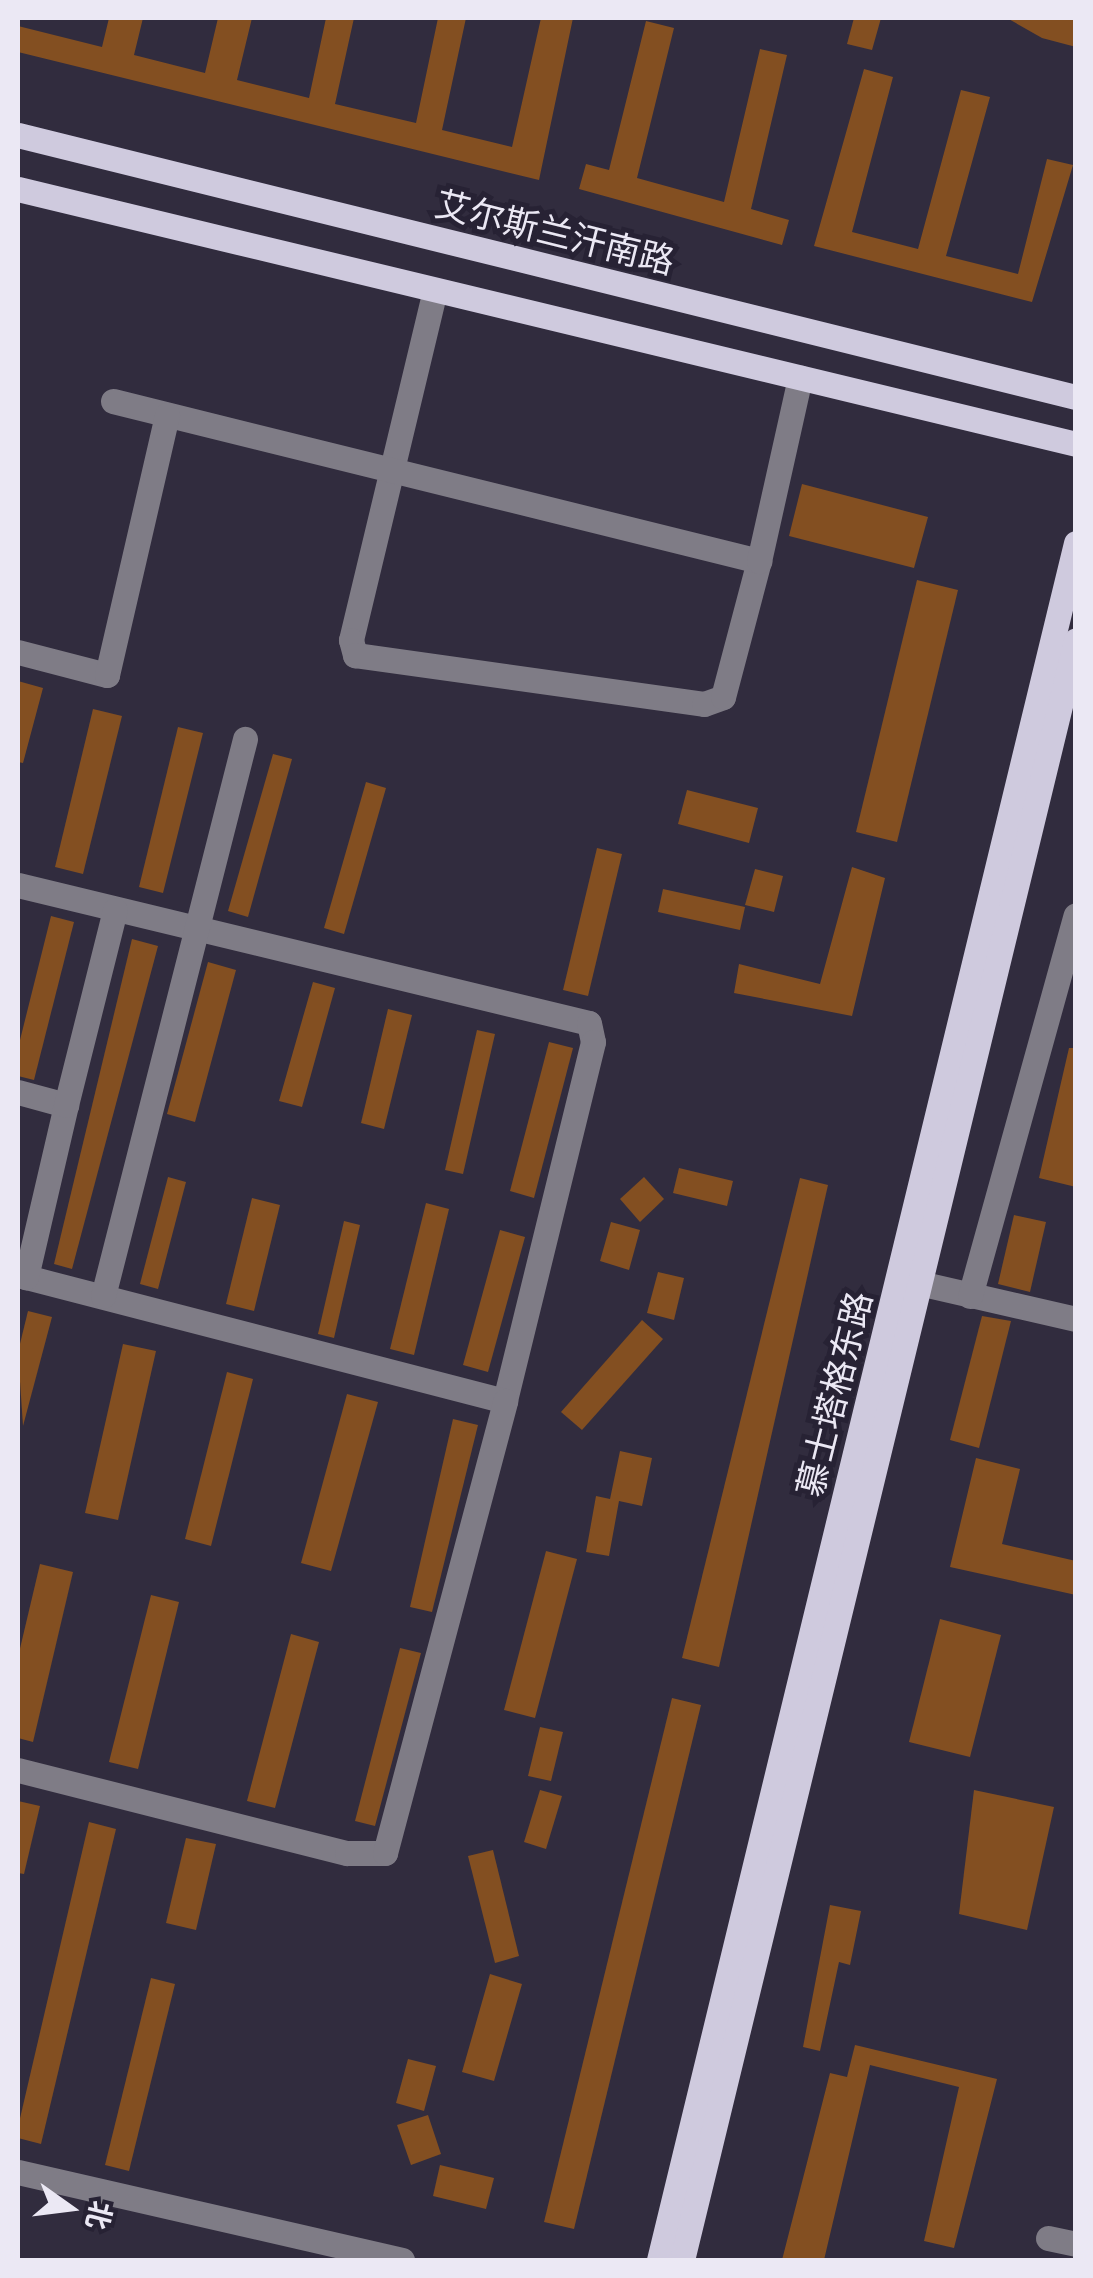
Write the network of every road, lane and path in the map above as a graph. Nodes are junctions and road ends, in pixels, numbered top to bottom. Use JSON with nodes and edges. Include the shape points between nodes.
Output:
{"nodes":[{"id":1,"x":18,"y":135,"type":"edge"},
{"id":2,"x":18,"y":189,"type":"edge"},
{"id":3,"x":435,"y":290,"type":"junction"},
{"id":4,"x":800,"y":378,"type":"junction"},
{"id":5,"x":1076,"y":396,"type":"edge"},
{"id":6,"x":114,"y":401,"type":"dead end"},
{"id":7,"x":168,"y":414,"type":"junction"},
{"id":8,"x":1076,"y":444,"type":"edge"},
{"id":9,"x":392,"y":470,"type":"junction"},
{"id":10,"x":1076,"y":543,"type":"edge"},
{"id":11,"x":758,"y":560,"type":"junction"},
{"id":12,"x":1076,"y":640,"type":"edge"},
{"id":13,"x":18,"y":652,"type":"edge"},
{"id":14,"x":244,"y":740,"type":"dead end"},
{"id":15,"x":18,"y":885,"type":"edge"},
{"id":16,"x":114,"y":910,"type":"junction"},
{"id":17,"x":1076,"y":915,"type":"edge"},
{"id":18,"x":196,"y":931,"type":"junction"},
{"id":19,"x":18,"y":1092,"type":"edge"},
{"id":20,"x":66,"y":1104,"type":"junction"},
{"id":21,"x":22,"y":1276,"type":"edge"},
{"id":22,"x":919,"y":1284,"type":"junction"},
{"id":23,"x":103,"y":1296,"type":"junction"},
{"id":24,"x":970,"y":1296,"type":"junction"},
{"id":25,"x":1076,"y":1319,"type":"edge"},
{"id":26,"x":496,"y":1398,"type":"junction"},
{"id":27,"x":18,"y":1770,"type":"edge"},
{"id":28,"x":18,"y":2172,"type":"edge"},
{"id":29,"x":1048,"y":2238,"type":"dead end"},
{"id":30,"x":1076,"y":2244,"type":"edge"},
{"id":31,"x":402,"y":2260,"type":"edge"},
{"id":32,"x":659,"y":2260,"type":"edge"},
{"id":33,"x":682,"y":2260,"type":"edge"}],
"edges":[{"from":1,"to":5,"type":"main road","name":"艾尔斯兰汗南路"},
{"from":2,"to":3,"type":"main road"},
{"from":3,"to":4,"type":"main road"},
{"from":3,"to":9,"type":"street"},
{"from":4,"to":8,"type":"main road"},
{"from":4,"to":11,"type":"street"},
{"from":6,"to":7,"type":"street"},
{"from":7,"to":9,"type":"street"},
{"from":7,"to":13,"type":"street","via":[[107,675]]},
{"from":9,"to":11,"type":"street"},
{"from":9,"to":11,"type":"street","via":[[350,640],[355,655],[704,704],[722,697]]},
{"from":10,"to":32,"type":"main road","name":"慕士塔格东路"},
{"from":12,"to":22,"type":"main road","name":"慕士塔格东路"},
{"from":14,"to":18,"type":"street"},
{"from":15,"to":16,"type":"street"},
{"from":16,"to":18,"type":"street"},
{"from":16,"to":20,"type":"street"},
{"from":17,"to":24,"type":"street"},
{"from":18,"to":23,"type":"street"},
{"from":18,"to":26,"type":"street","via":[[589,1023],[593,1042]]},
{"from":19,"to":20,"type":"street"},
{"from":20,"to":21,"type":"street"},
{"from":21,"to":23,"type":"street"},
{"from":22,"to":24,"type":"street"},
{"from":22,"to":33,"type":"main road","name":"慕士塔格东路"},
{"from":23,"to":26,"type":"street"},
{"from":24,"to":25,"type":"street"},
{"from":26,"to":27,"type":"street","via":[[386,1853],[347,1853]]},
{"from":28,"to":31,"type":"street"},
{"from":29,"to":30,"type":"street"}]}
